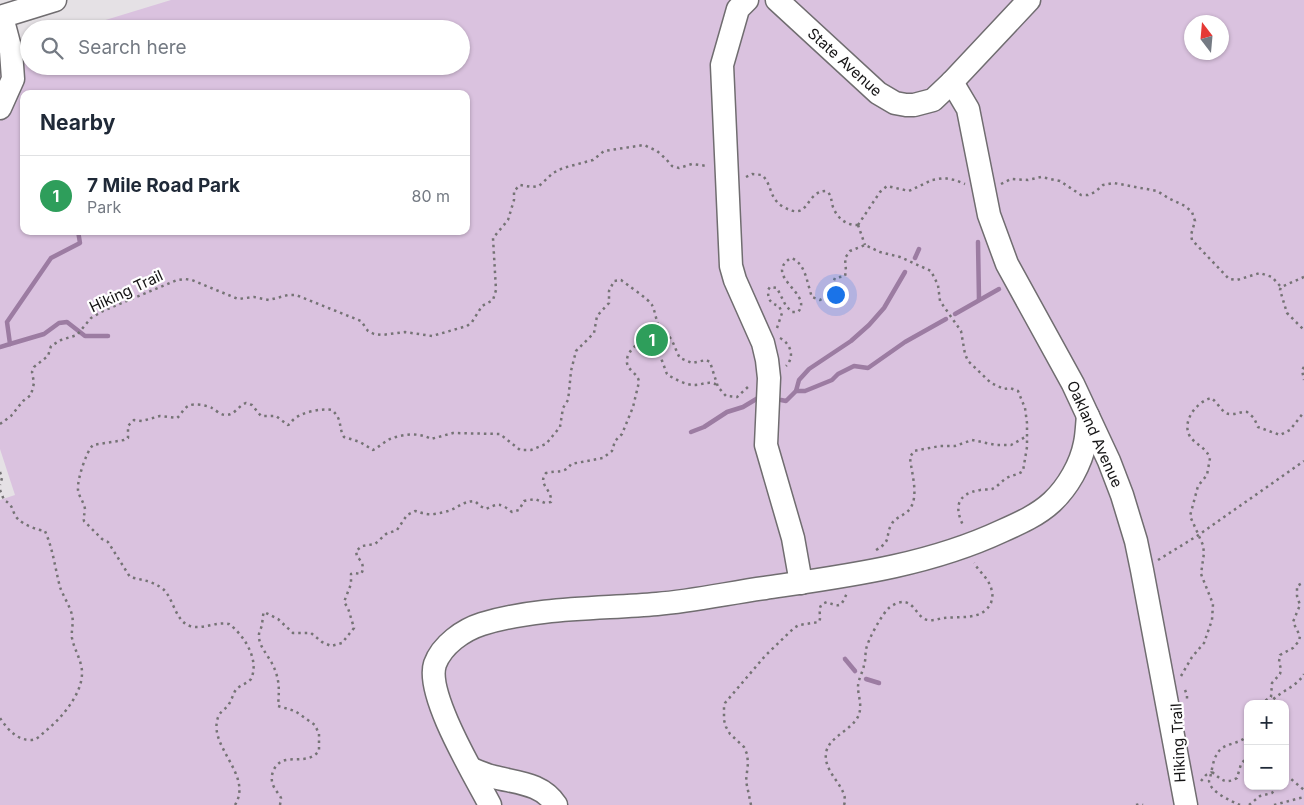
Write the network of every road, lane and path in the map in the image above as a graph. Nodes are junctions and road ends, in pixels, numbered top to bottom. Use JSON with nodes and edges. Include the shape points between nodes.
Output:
{"nodes":[{"id":1,"x":55,"y":0,"type":"edge"},
{"id":2,"x":747,"y":0,"type":"edge"},
{"id":3,"x":777,"y":0,"type":"edge"},
{"id":4,"x":1029,"y":0,"type":"edge"},
{"id":5,"x":1,"y":17,"type":"edge"},
{"id":6,"x":952,"y":82,"type":"junction"},
{"id":7,"x":0,"y":108,"type":"edge"},
{"id":8,"x":727,"y":178,"type":"junction"},
{"id":9,"x":983,"y":189,"type":"junction"},
{"id":10,"x":858,"y":225,"type":"junction"},
{"id":11,"x":865,"y":245,"type":"junction"},
{"id":12,"x":1304,"y":277,"type":"edge"},
{"id":13,"x":1281,"y":287,"type":"junction"},
{"id":14,"x":1304,"y":330,"type":"edge"},
{"id":15,"x":1304,"y":367,"type":"edge"},
{"id":16,"x":769,"y":378,"type":"junction"},
{"id":17,"x":1304,"y":380,"type":"edge"},
{"id":18,"x":718,"y":386,"type":"junction"},
{"id":19,"x":1304,"y":412,"type":"edge"},
{"id":20,"x":1088,"y":416,"type":"junction"},
{"id":21,"x":0,"y":424,"type":"edge"},
{"id":22,"x":1304,"y":462,"type":"edge"},
{"id":23,"x":0,"y":472,"type":"edge"},
{"id":24,"x":0,"y":485,"type":"edge"},
{"id":25,"x":0,"y":490,"type":"edge"},
{"id":26,"x":1198,"y":536,"type":"junction"},
{"id":27,"x":971,"y":545,"type":"junction"},
{"id":28,"x":1142,"y":570,"type":"junction"},
{"id":29,"x":1304,"y":582,"type":"edge"},
{"id":30,"x":801,"y":583,"type":"junction"},
{"id":31,"x":1304,"y":674,"type":"edge"},
{"id":32,"x":1180,"y":678,"type":"dead end"},
{"id":33,"x":1184,"y":689,"type":"dead end"},
{"id":34,"x":1267,"y":700,"type":"edge"},
{"id":35,"x":1272,"y":700,"type":"edge"},
{"id":36,"x":1187,"y":704,"type":"dead end"},
{"id":37,"x":0,"y":718,"type":"edge"},
{"id":38,"x":1244,"y":739,"type":"edge"},
{"id":39,"x":1244,"y":761,"type":"edge"},
{"id":40,"x":472,"y":769,"type":"junction"},
{"id":41,"x":1212,"y":772,"type":"junction"},
{"id":42,"x":1289,"y":779,"type":"edge"},
{"id":43,"x":1274,"y":790,"type":"edge"},
{"id":44,"x":1304,"y":790,"type":"edge"},
{"id":45,"x":1304,"y":797,"type":"edge"},
{"id":46,"x":236,"y":805,"type":"edge"},
{"id":47,"x":280,"y":805,"type":"edge"},
{"id":48,"x":490,"y":805,"type":"edge"},
{"id":49,"x":556,"y":805,"type":"edge"},
{"id":50,"x":844,"y":805,"type":"edge"},
{"id":51,"x":1136,"y":805,"type":"edge"},
{"id":52,"x":1143,"y":805,"type":"edge"},
{"id":53,"x":1186,"y":805,"type":"edge"},
{"id":54,"x":1240,"y":805,"type":"edge"},
{"id":55,"x":1249,"y":805,"type":"edge"},
{"id":56,"x":1274,"y":805,"type":"edge"}],
"edges":[{"from":1,"to":5,"type":"street"},
{"from":2,"to":8,"type":"street","via":[[738,9],[722,65]]},
{"from":3,"to":6,"type":"street","name":"State Avenue","via":[[885,98],[895,103],[925,103],[933,100]]},
{"from":4,"to":6,"type":"street","name":"State Avenue"},
{"from":5,"to":7,"type":"street","via":[[11,51],[13,79]]},
{"from":6,"to":9,"type":"street","name":"Oakland Avenue","via":[[968,109]]},
{"from":8,"to":10,"type":"path","via":[[737,180],[762,174],[778,204],[799,212],[817,194],[827,192],[836,214],[847,224]]},
{"from":8,"to":16,"type":"street","via":[[731,266],[763,343]]},
{"from":8,"to":21,"type":"path","name":"Hiking Trail","via":[[700,164],[672,166],[657,151],[644,145],[604,152],[593,160],[553,173],[538,186],[520,185],[514,191],[508,220],[493,238],[496,290],[493,300],[482,306],[467,326],[437,335],[374,334],[361,321],[296,295],[269,300],[254,297],[238,299],[185,279],[168,283],[103,310],[91,318],[77,335],[51,346],[48,356],[34,367],[31,395]]},
{"from":9,"to":10,"type":"path","via":[[944,178],[909,190],[887,186]]},
{"from":9,"to":13,"type":"path","via":[[997,187],[1010,179],[1041,177],[1060,181],[1081,195],[1114,183],[1157,191],[1190,209],[1195,221],[1192,240],[1226,277],[1237,280],[1260,273],[1272,277]]},
{"from":9,"to":20,"type":"street","name":"Oakland Avenue","via":[[988,215],[1007,264]]},
{"from":10,"to":11,"type":"path"},
{"from":11,"to":16,"type":"path","via":[[848,253],[844,260],[845,276],[835,278],[827,296],[820,300],[811,296],[798,262],[791,258],[786,262],[783,276],[799,295],[802,304],[798,312],[792,312],[777,288],[768,290],[770,302],[780,306],[782,312],[777,334],[791,351],[788,365]]},
{"from":11,"to":27,"type":"path","via":[[931,271],[940,301],[961,331],[968,361],[992,383],[1018,391],[1025,408],[1027,446],[1023,471],[990,490],[966,495],[958,504],[959,517]]},
{"from":12,"to":13,"type":"path"},
{"from":13,"to":14,"type":"path","via":[[1287,313]]},
{"from":15,"to":17,"type":"path"},
{"from":16,"to":18,"type":"path","via":[[754,381],[734,398],[726,396]]},
{"from":16,"to":30,"type":"street","via":[[766,445],[793,538]]},
{"from":18,"to":46,"type":"path","via":[[710,362],[692,363],[680,358],[670,337],[656,324],[649,300],[621,280],[614,280],[610,286],[609,303],[597,316],[594,332],[576,351],[560,427],[546,444],[536,448],[520,450],[500,434],[453,433],[431,439],[417,435],[390,439],[373,450],[344,437],[340,419],[332,410],[304,413],[288,425],[276,416],[261,416],[246,403],[226,415],[207,406],[193,405],[185,408],[177,418],[160,416],[134,420],[128,426],[128,438],[90,447],[78,486],[85,508],[84,521],[108,542],[130,577],[155,584],[164,591],[182,621],[200,627],[229,624],[251,653],[255,667],[252,679],[236,689],[217,720],[220,740],[239,783]]},
{"from":18,"to":47,"type":"path","via":[[710,382],[688,384],[670,376],[653,345],[642,343],[630,351],[626,361],[639,382],[634,407],[622,434],[612,451],[603,458],[571,464],[564,471],[546,473],[542,478],[550,492],[551,502],[524,501],[519,510],[512,512],[504,505],[486,509],[470,501],[438,513],[415,511],[406,515],[397,530],[356,551],[363,571],[351,574],[344,602],[354,628],[342,643],[331,646],[310,633],[293,633],[278,618],[264,612],[258,641],[275,669],[280,687],[278,706],[315,725],[320,744],[319,751],[312,756],[285,760],[275,768],[272,780],[281,798]]},
{"from":19,"to":26,"type":"path","via":[[1290,430],[1280,435],[1258,427],[1247,412],[1226,413],[1211,398],[1194,408],[1189,434],[1210,458],[1190,516]]},
{"from":20,"to":27,"type":"street","via":[[1085,444],[1063,490],[1028,520]]},
{"from":20,"to":28,"type":"street","name":"Oakland Avenue","via":[[1122,495]]},
{"from":22,"to":26,"type":"path"},
{"from":23,"to":24,"type":"path"},
{"from":25,"to":37,"type":"path","via":[[18,519],[44,531],[49,540],[61,590],[72,614],[72,640],[82,670],[79,689],[66,710],[38,738],[30,740],[9,732]]},
{"from":26,"to":28,"type":"path"},
{"from":26,"to":32,"type":"path","via":[[1204,553],[1201,574],[1213,604],[1212,620],[1204,643]]},
{"from":27,"to":30,"type":"street","via":[[903,565]]},
{"from":27,"to":50,"type":"path","via":[[972,560],[989,582],[993,594],[986,610],[970,617],[930,621],[921,617],[909,604],[896,604],[885,613],[869,640],[858,682],[860,711],[826,752],[827,766],[844,792]]},
{"from":28,"to":53,"type":"street","name":"Oakland Avenue"},
{"from":29,"to":34,"type":"path","via":[[1297,586],[1300,605],[1293,622],[1300,641],[1280,655],[1282,669],[1272,683],[1272,694]]},
{"from":30,"to":40,"type":"street","via":[[660,604],[505,618],[479,625],[456,637],[441,651],[434,666],[435,686],[440,704]]},
{"from":31,"to":35,"type":"path","via":[[1289,690]]},
{"from":33,"to":36,"type":"path","name":"Hiking Trail"},
{"from":38,"to":41,"type":"path","via":[[1218,751]]},
{"from":39,"to":41,"type":"path","via":[[1232,781],[1222,780]]},
{"from":40,"to":48,"type":"street"},
{"from":40,"to":49,"type":"street","via":[[527,783],[550,796]]},
{"from":41,"to":54,"type":"path","via":[[1211,788]]},
{"from":42,"to":44,"type":"path"},
{"from":43,"to":55,"type":"path"},
{"from":45,"to":56,"type":"path"},
{"from":51,"to":52,"type":"path"}]}
